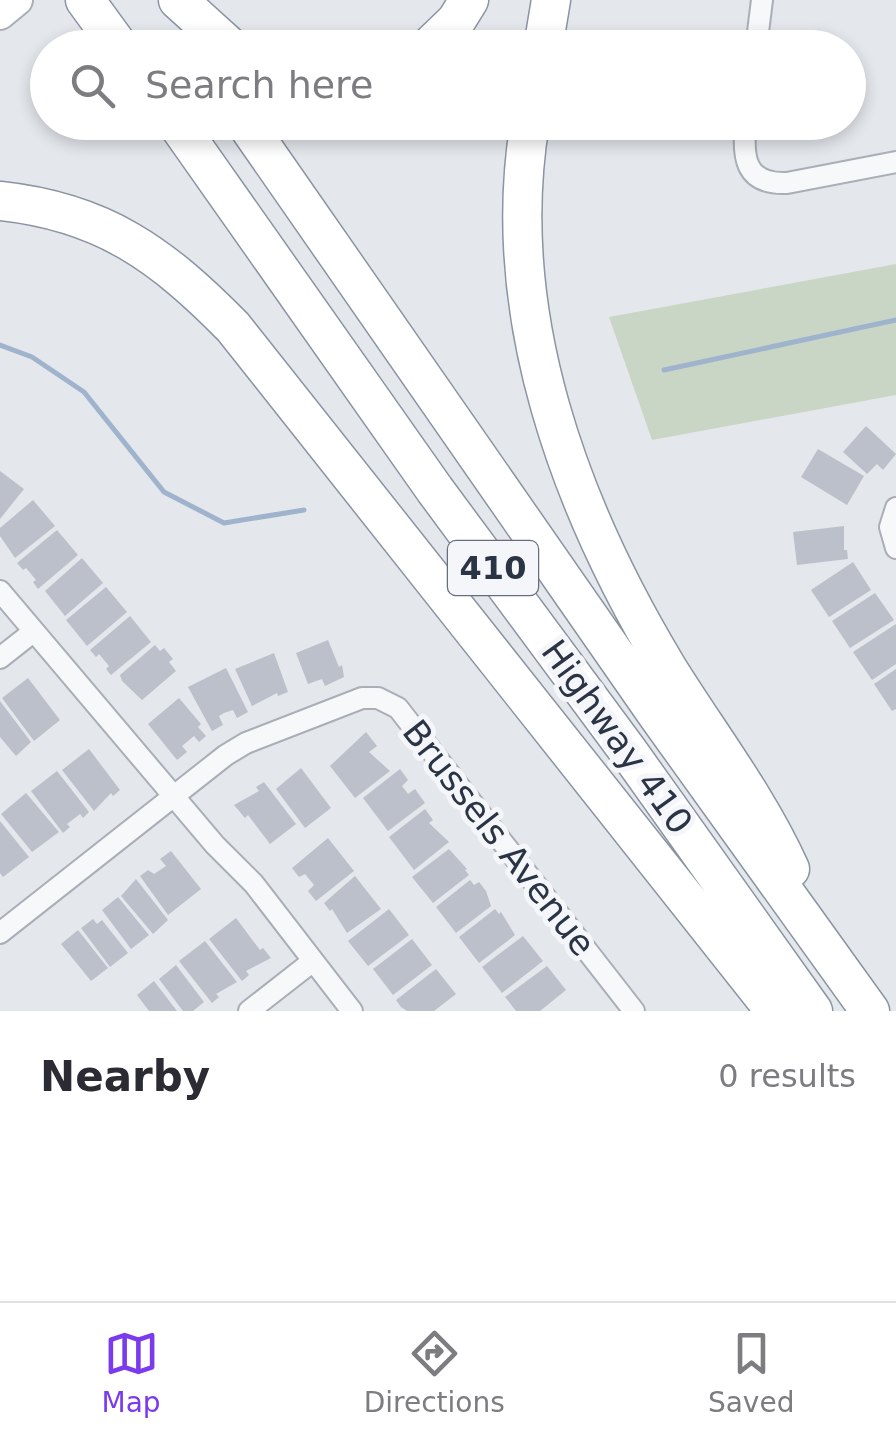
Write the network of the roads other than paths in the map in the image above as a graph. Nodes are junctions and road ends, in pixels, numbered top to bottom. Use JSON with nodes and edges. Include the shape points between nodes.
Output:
{"nodes":[{"id":1,"x":17,"y":0,"type":"edge"},
{"id":2,"x":151,"y":0,"type":"edge"},
{"id":3,"x":178,"y":0,"type":"edge"},
{"id":4,"x":469,"y":0,"type":"edge"},
{"id":5,"x":551,"y":0,"type":"edge"},
{"id":6,"x":762,"y":0,"type":"edge"},
{"id":7,"x":84,"y":4,"type":"edge"},
{"id":8,"x":0,"y":14,"type":"edge"},
{"id":9,"x":105,"y":30,"type":"edge"},
{"id":10,"x":174,"y":30,"type":"edge"},
{"id":11,"x":211,"y":30,"type":"edge"},
{"id":12,"x":447,"y":30,"type":"edge"},
{"id":13,"x":546,"y":30,"type":"edge"},
{"id":14,"x":758,"y":30,"type":"edge"},
{"id":15,"x":189,"y":140,"type":"edge"},
{"id":16,"x":258,"y":140,"type":"edge"},
{"id":17,"x":529,"y":140,"type":"edge"},
{"id":18,"x":744,"y":140,"type":"edge"},
{"id":19,"x":896,"y":162,"type":"edge"},
{"id":20,"x":0,"y":201,"type":"edge"},
{"id":21,"x":896,"y":508,"type":"edge"},
{"id":22,"x":896,"y":548,"type":"edge"},
{"id":23,"x":0,"y":591,"type":"edge"},
{"id":24,"x":33,"y":632,"type":"junction"},
{"id":25,"x":0,"y":658,"type":"edge"},
{"id":26,"x":173,"y":795,"type":"junction"},
{"id":27,"x":0,"y":933,"type":"edge"},
{"id":28,"x":826,"y":949,"type":"junction"},
{"id":29,"x":313,"y":960,"type":"junction"},
{"id":30,"x":248,"y":1011,"type":"edge"},
{"id":31,"x":352,"y":1011,"type":"edge"},
{"id":32,"x":634,"y":1011,"type":"edge"},
{"id":33,"x":775,"y":1011,"type":"edge"},
{"id":34,"x":813,"y":1011,"type":"edge"},
{"id":35,"x":870,"y":1011,"type":"edge"}],
"edges":[{"from":1,"to":8,"type":"main road"},
{"from":2,"to":10,"type":"highway"},
{"from":3,"to":11,"type":"highway"},
{"from":4,"to":12,"type":"highway"},
{"from":5,"to":13,"type":"highway"},
{"from":6,"to":14,"type":"street"},
{"from":7,"to":9,"type":"highway"},
{"from":15,"to":34,"type":"highway","name":"Highway 410","number":"410"},
{"from":16,"to":28,"type":"highway","name":"Highway 410","number":"410"},
{"from":17,"to":28,"type":"highway","via":[[522,232],[530,316],[568,462],[604,550],[667,666],[775,835]]},
{"from":18,"to":19,"type":"street","via":[[747,163],[769,182]]},
{"from":20,"to":33,"type":"highway","via":[[76,216],[128,238],[191,284],[233,327]]},
{"from":21,"to":22,"type":"street","via":[[890,528]]},
{"from":23,"to":24,"type":"street"},
{"from":24,"to":25,"type":"street"},
{"from":24,"to":26,"type":"street"},
{"from":26,"to":27,"type":"street","name":"Brussels Avenue"},
{"from":26,"to":29,"type":"street"},
{"from":26,"to":32,"type":"street","name":"Brussels Avenue","via":[[246,744],[362,698],[389,702]]},
{"from":28,"to":35,"type":"highway","name":"Highway 410","number":"410"},
{"from":29,"to":30,"type":"street"},
{"from":29,"to":31,"type":"street"}]}
